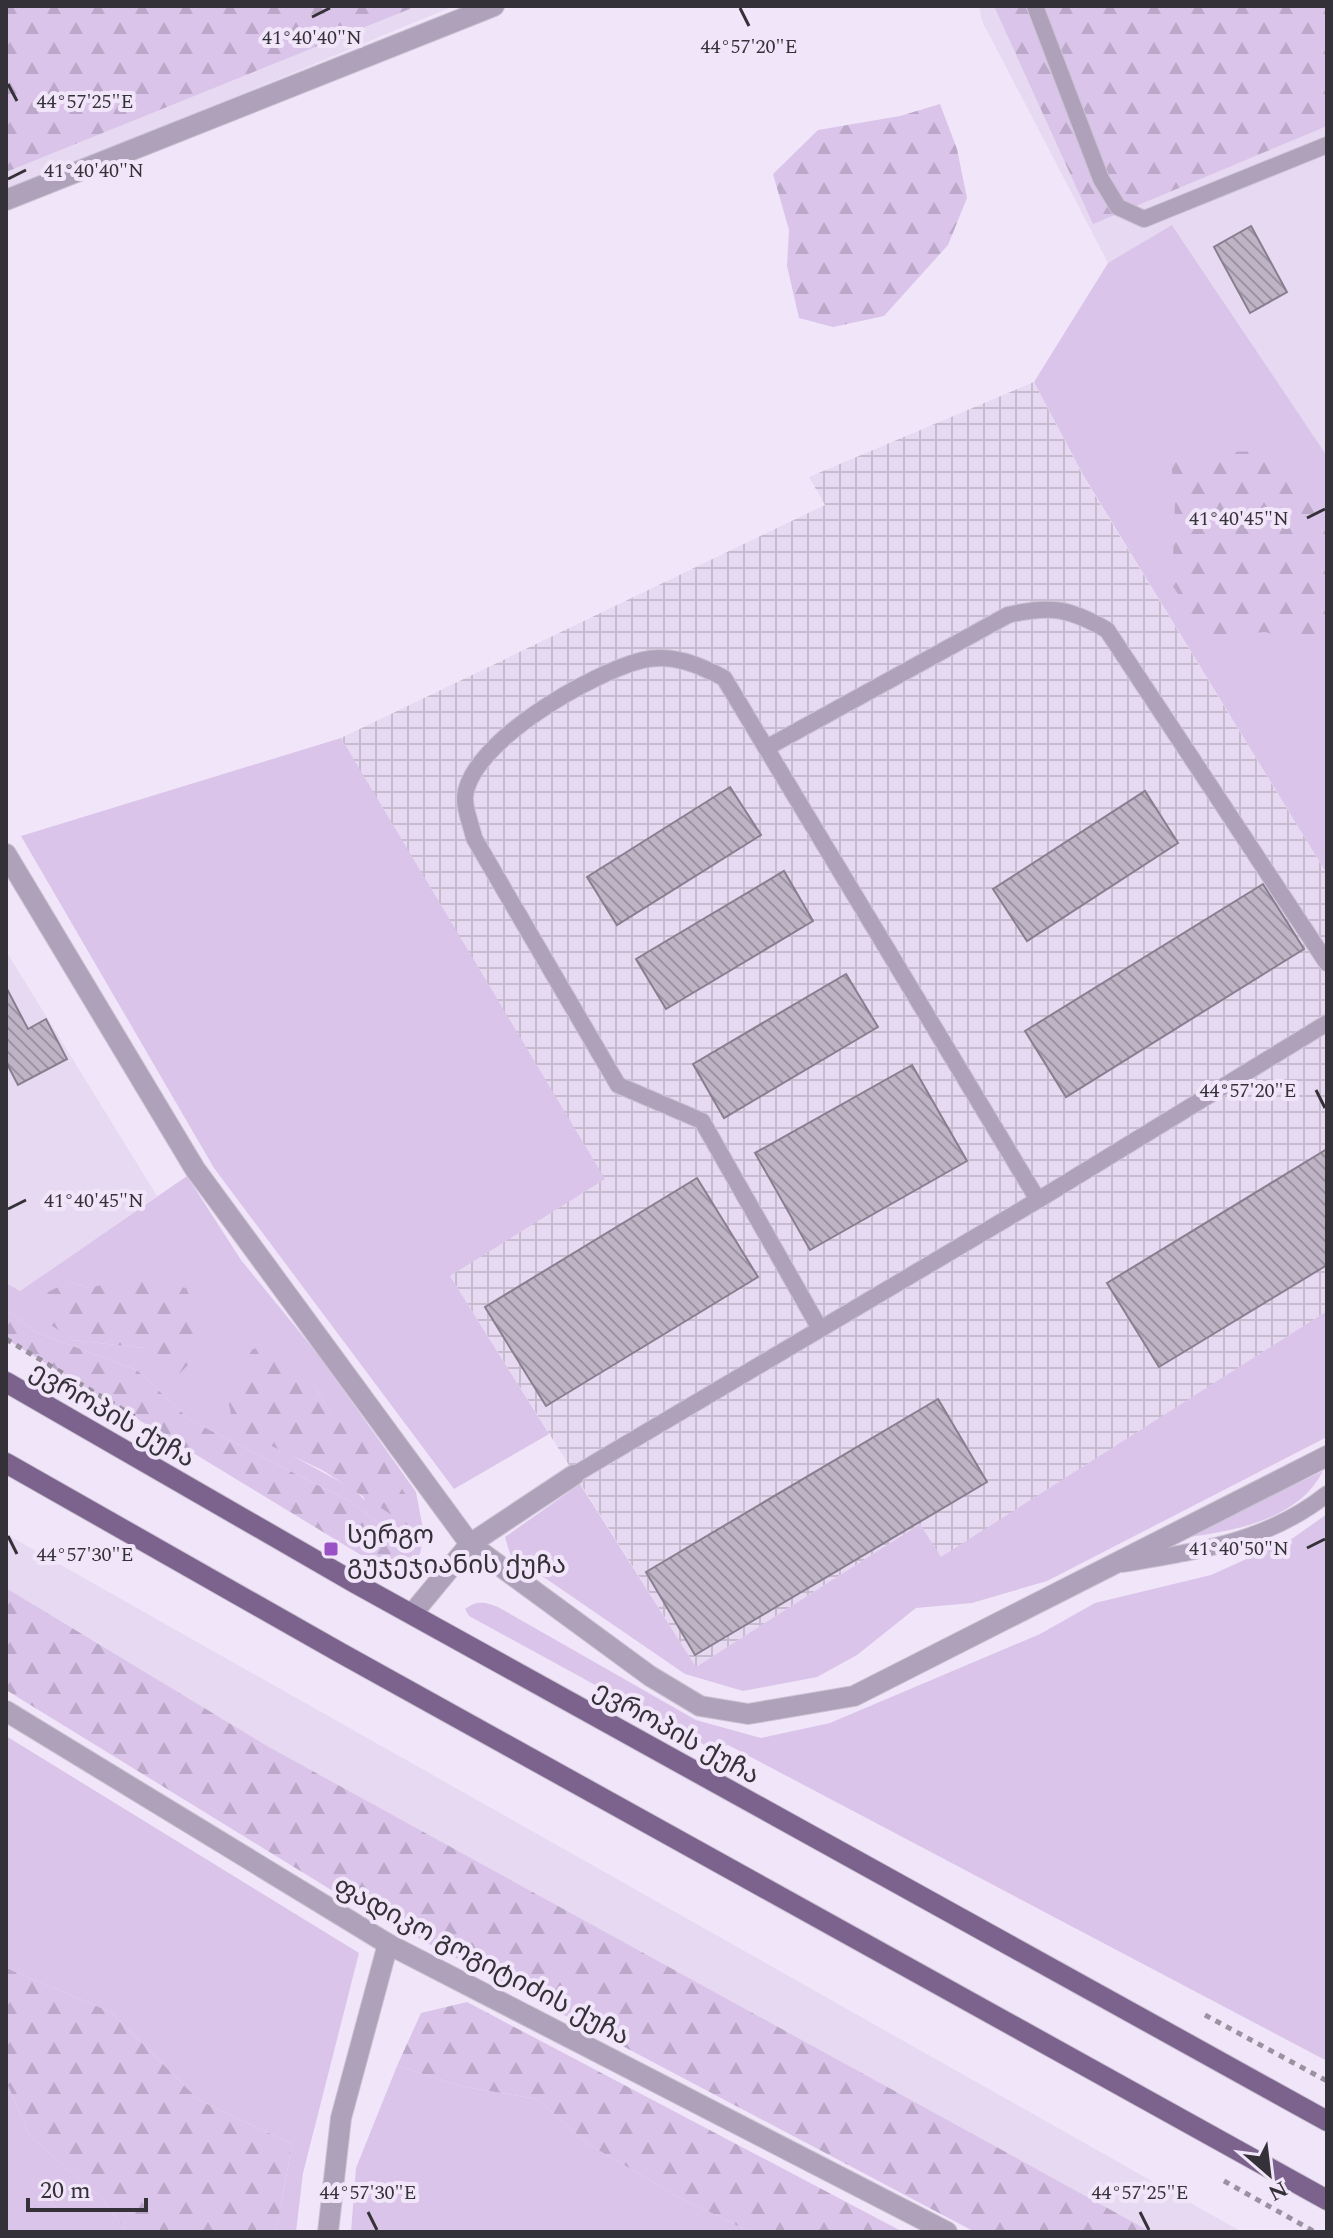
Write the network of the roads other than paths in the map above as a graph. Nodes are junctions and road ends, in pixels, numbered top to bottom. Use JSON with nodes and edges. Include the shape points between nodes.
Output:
{"nodes":[{"id":1,"x":494,"y":6,"type":"edge"},
{"id":2,"x":1035,"y":6,"type":"edge"},
{"id":3,"x":1327,"y":145,"type":"edge"},
{"id":4,"x":6,"y":200,"type":"edge"},
{"id":5,"x":766,"y":748,"type":"junction"},
{"id":6,"x":6,"y":854,"type":"edge"},
{"id":7,"x":1327,"y":963,"type":"edge"},
{"id":8,"x":1327,"y":1023,"type":"edge"},
{"id":9,"x":1038,"y":1200,"type":"junction"},
{"id":10,"x":820,"y":1329,"type":"junction"},
{"id":11,"x":6,"y":1382,"type":"edge"},
{"id":12,"x":1327,"y":1456,"type":"edge"},
{"id":13,"x":6,"y":1463,"type":"edge"},
{"id":14,"x":574,"y":1475,"type":"joint"},
{"id":15,"x":1327,"y":1494,"type":"edge"},
{"id":16,"x":470,"y":1544,"type":"junction"},
{"id":17,"x":1102,"y":1568,"type":"junction"},
{"id":18,"x":412,"y":1614,"type":"junction"},
{"id":19,"x":6,"y":1711,"type":"edge"},
{"id":20,"x":388,"y":1944,"type":"junction"},
{"id":21,"x":1327,"y":2121,"type":"edge"},
{"id":22,"x":1327,"y":2200,"type":"edge"},
{"id":23,"x":328,"y":2232,"type":"edge"},
{"id":24,"x":947,"y":2232,"type":"edge"}],
"edges":[{"from":1,"to":4,"type":"street"},
{"from":2,"to":3,"type":"lane","via":[[1101,179],[1118,207],[1144,219]]},
{"from":5,"to":7,"type":"lane","via":[[1008,615],[1043,606],[1080,615],[1107,630]]},
{"from":5,"to":9,"type":"lane"},
{"from":5,"to":10,"type":"lane","via":[[724,678],[691,661],[644,660],[533,714],[483,756],[465,797],[474,838],[618,1085],[702,1121]]},
{"from":6,"to":16,"type":"street","via":[[195,1169]]},
{"from":8,"to":9,"type":"lane"},
{"from":9,"to":10,"type":"lane"},
{"from":10,"to":14,"type":"lane"},
{"from":11,"to":18,"type":"main road","name":"ევროპის ქუჩა"},
{"from":12,"to":17,"type":"street"},
{"from":13,"to":22,"type":"main road"},
{"from":14,"to":16,"type":"street"},
{"from":15,"to":17,"type":"lane","via":[[1261,1534],[1220,1547]]},
{"from":16,"to":17,"type":"street","via":[[650,1676],[700,1706],[748,1714],[854,1696]]},
{"from":16,"to":18,"type":"street"},
{"from":18,"to":21,"type":"main road","name":"ევროპის ქუჩა"},
{"from":19,"to":20,"type":"street","name":"ფადიკო გოგიტიძის ქუჩა"},
{"from":20,"to":23,"type":"street","via":[[341,2118]]},
{"from":20,"to":24,"type":"street","name":"ფადიკო გოგიტიძის ქუჩა"}]}
